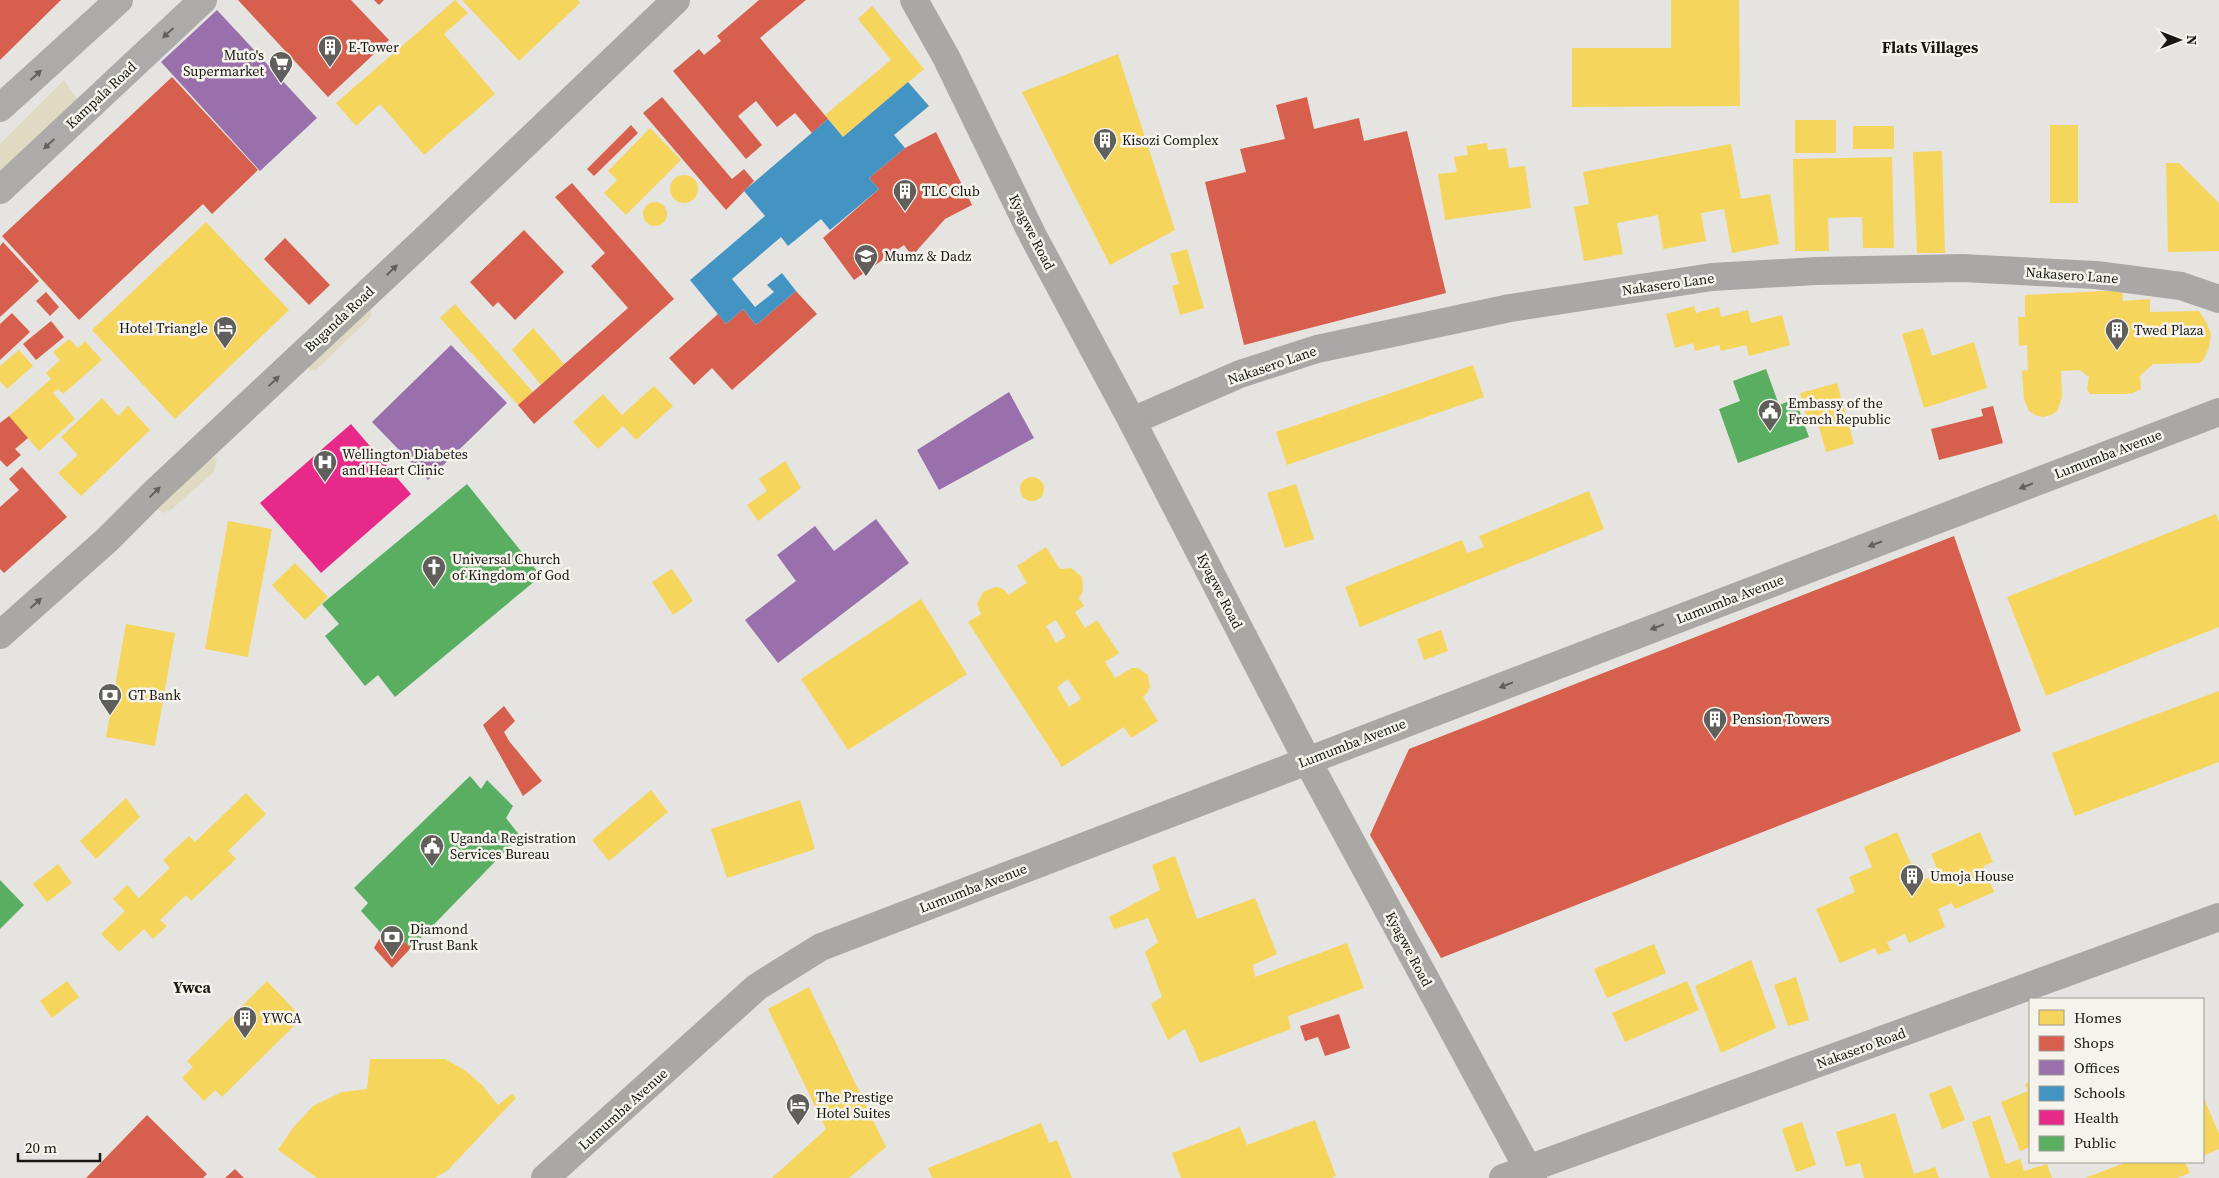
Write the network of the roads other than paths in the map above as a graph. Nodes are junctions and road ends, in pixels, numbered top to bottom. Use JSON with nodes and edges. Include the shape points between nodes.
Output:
{"nodes":[{"id":1,"x":119,"y":0,"type":"edge"},
{"id":2,"x":204,"y":0,"type":"edge"},
{"id":3,"x":676,"y":0,"type":"edge"},
{"id":4,"x":914,"y":0,"type":"edge"},
{"id":5,"x":0,"y":108,"type":"edge"},
{"id":6,"x":0,"y":190,"type":"edge"},
{"id":7,"x":2219,"y":299,"type":"edge"},
{"id":8,"x":2219,"y":412,"type":"edge"},
{"id":9,"x":1132,"y":421,"type":"junction"},
{"id":10,"x":0,"y":636,"type":"edge"},
{"id":11,"x":1307,"y":760,"type":"junction"},
{"id":12,"x":2219,"y":917,"type":"edge"},
{"id":13,"x":1521,"y":1175,"type":"edge"},
{"id":14,"x":546,"y":1178,"type":"edge"}],
"edges":[{"from":5,"to":1,"type":"main road","one_way":true},
{"from":2,"to":6,"type":"main road","name":"Kampala Road","one_way":true},
{"from":10,"to":3,"type":"main road","name":"Buganda Road","one_way":true,"via":[[107,540]]},
{"from":4,"to":9,"type":"main road","name":"Kyagwe Road","via":[[1033,236]]},
{"from":7,"to":9,"type":"street","name":"Nakasero Lane","via":[[2181,286],[2105,276],[1962,268],[1712,277],[1510,308],[1316,349],[1240,374]]},
{"from":8,"to":11,"type":"main road","name":"Lumumba Avenue","one_way":true},
{"from":9,"to":11,"type":"main road","name":"Kyagwe Road"},
{"from":11,"to":13,"type":"street","name":"Kyagwe Road"},
{"from":11,"to":14,"type":"main road","name":"Lumumba Avenue","via":[[821,947],[757,987]]},
{"from":12,"to":13,"type":"street","name":"Nakasero Road"}]}
